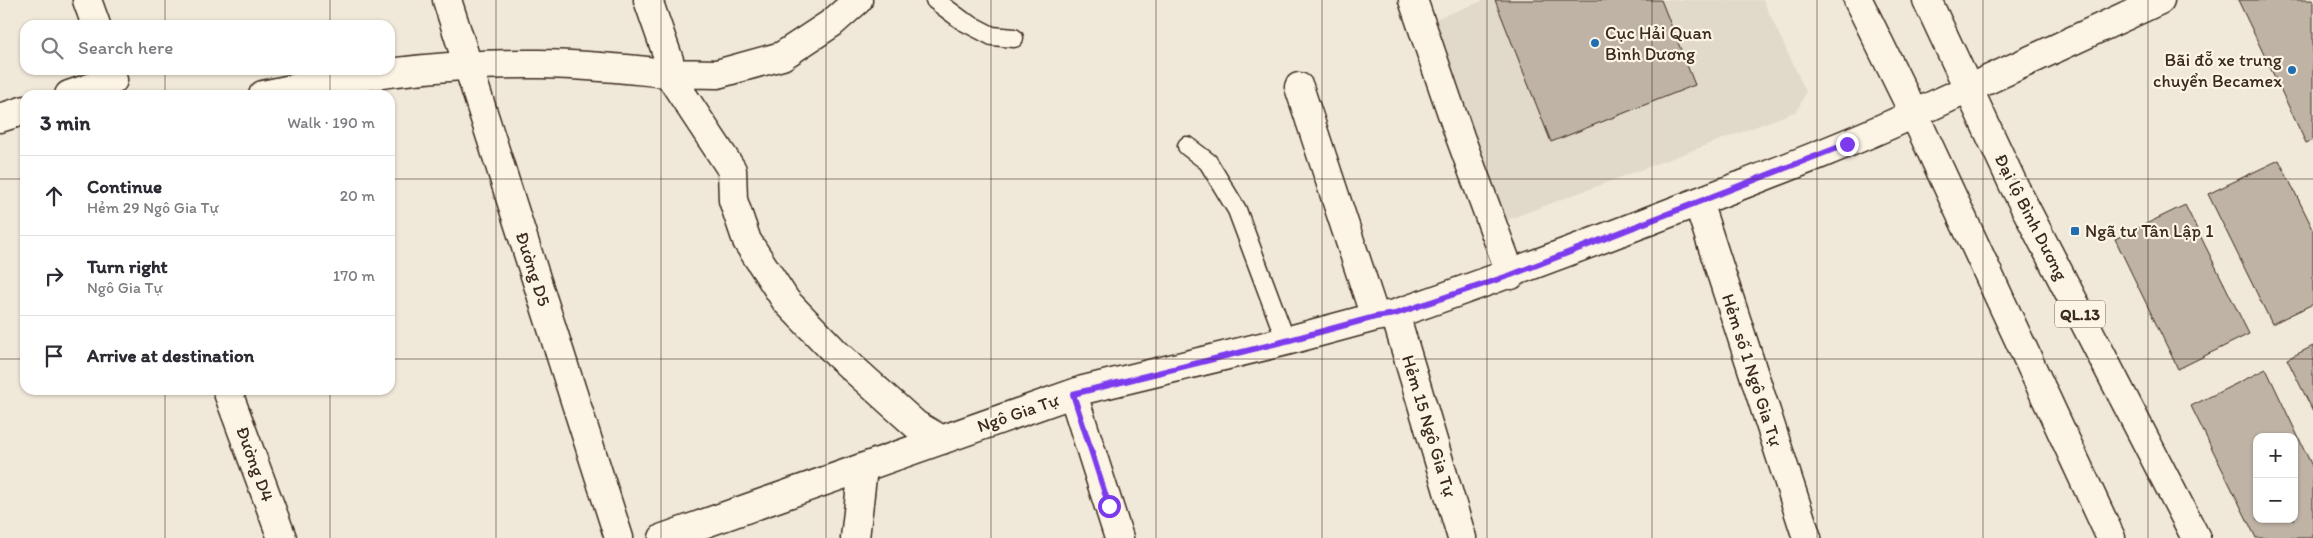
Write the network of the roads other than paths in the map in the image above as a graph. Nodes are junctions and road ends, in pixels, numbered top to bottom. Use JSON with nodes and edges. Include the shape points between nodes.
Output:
{"nodes":[{"id":1,"x":87,"y":0,"type":"edge"},
{"id":2,"x":447,"y":0,"type":"edge"},
{"id":3,"x":648,"y":0,"type":"edge"},
{"id":4,"x":858,"y":0,"type":"edge"},
{"id":5,"x":935,"y":0,"type":"edge"},
{"id":6,"x":1413,"y":0,"type":"edge"},
{"id":7,"x":1858,"y":0,"type":"edge"},
{"id":8,"x":1927,"y":0,"type":"edge"},
{"id":9,"x":2160,"y":0,"type":"edge"},
{"id":10,"x":94,"y":20,"type":"edge"},
{"id":11,"x":1014,"y":38,"type":"dead end"},
{"id":12,"x":469,"y":67,"type":"junction"},
{"id":13,"x":395,"y":72,"type":"edge"},
{"id":14,"x":668,"y":73,"type":"junction"},
{"id":15,"x":377,"y":75,"type":"edge"},
{"id":16,"x":114,"y":82,"type":"edge"},
{"id":17,"x":1299,"y":87,"type":"dead end"},
{"id":18,"x":1968,"y":89,"type":"junction"},
{"id":19,"x":86,"y":90,"type":"edge"},
{"id":20,"x":291,"y":90,"type":"edge"},
{"id":21,"x":20,"y":112,"type":"edge"},
{"id":22,"x":1914,"y":114,"type":"junction"},
{"id":23,"x":0,"y":118,"type":"edge"},
{"id":24,"x":1187,"y":146,"type":"dead end"},
{"id":25,"x":1698,"y":202,"type":"junction"},
{"id":26,"x":1511,"y":275,"type":"junction"},
{"id":27,"x":1385,"y":315,"type":"junction"},
{"id":28,"x":1286,"y":341,"type":"junction"},
{"id":29,"x":1073,"y":394,"type":"junction"},
{"id":30,"x":229,"y":395,"type":"edge"},
{"id":31,"x":942,"y":440,"type":"junction"},
{"id":32,"x":863,"y":468,"type":"junction"},
{"id":33,"x":282,"y":538,"type":"edge"},
{"id":34,"x":619,"y":538,"type":"edge"},
{"id":35,"x":663,"y":538,"type":"edge"},
{"id":36,"x":855,"y":538,"type":"edge"},
{"id":37,"x":1119,"y":538,"type":"edge"},
{"id":38,"x":1462,"y":538,"type":"edge"},
{"id":39,"x":1807,"y":538,"type":"edge"},
{"id":40,"x":2111,"y":538,"type":"edge"},
{"id":41,"x":2196,"y":538,"type":"edge"}],
"edges":[{"from":1,"to":10,"type":"main road"},
{"from":2,"to":12,"type":"main road","name":"Đường D5"},
{"from":3,"to":14,"type":"main road","via":[[669,60]]},
{"from":4,"to":14,"type":"main road","via":[[832,23],[782,56],[717,74]]},
{"from":5,"to":11,"type":"lane","via":[[963,21],[992,36]]},
{"from":6,"to":26,"type":"main road"},
{"from":7,"to":22,"type":"main road"},
{"from":8,"to":18,"type":"main road","name":"Đại lộ Bình Dương","number":"QL.13"},
{"from":9,"to":18,"type":"main road","name":"Ngô Gia Tự"},
{"from":12,"to":13,"type":"main road"},
{"from":12,"to":14,"type":"main road","via":[[540,64]]},
{"from":12,"to":34,"type":"main road","name":"Đường D5"},
{"from":14,"to":31,"type":"main road","via":[[732,170],[733,200],[748,241],[786,300],[837,354],[916,425]]},
{"from":15,"to":20,"type":"main road"},
{"from":16,"to":19,"type":"main road"},
{"from":17,"to":27,"type":"main road","name":"Hẻm 15 Ngô Gia Tự"},
{"from":18,"to":22,"type":"main road","name":"Ngô Gia Tự"},
{"from":18,"to":41,"type":"main road","name":"Đại lộ Bình Dương","number":"QL.13"},
{"from":21,"to":23,"type":"main road"},
{"from":22,"to":25,"type":"main road","name":"Ngô Gia Tự","via":[[1847,144]]},
{"from":22,"to":40,"type":"main road"},
{"from":24,"to":28,"type":"lane","via":[[1208,162],[1238,210]]},
{"from":25,"to":26,"type":"main road","name":"Ngô Gia Tự"},
{"from":25,"to":39,"type":"main road","name":"Hẻm số 1 Ngô Gia Tự"},
{"from":26,"to":27,"type":"main road","name":"Ngô Gia Tự"},
{"from":27,"to":28,"type":"main road","name":"Ngô Gia Tự"},
{"from":27,"to":38,"type":"main road","name":"Hẻm 15 Ngô Gia Tự"},
{"from":28,"to":29,"type":"main road","name":"Ngô Gia Tự"},
{"from":29,"to":31,"type":"main road","name":"Ngô Gia Tự"},
{"from":29,"to":37,"type":"main road"},
{"from":30,"to":33,"type":"main road","name":"Đường D4"},
{"from":31,"to":32,"type":"main road","name":"Ngô Gia Tự"},
{"from":32,"to":35,"type":"main road","name":"Ngô Gia Tự"},
{"from":32,"to":36,"type":"main road"}]}
